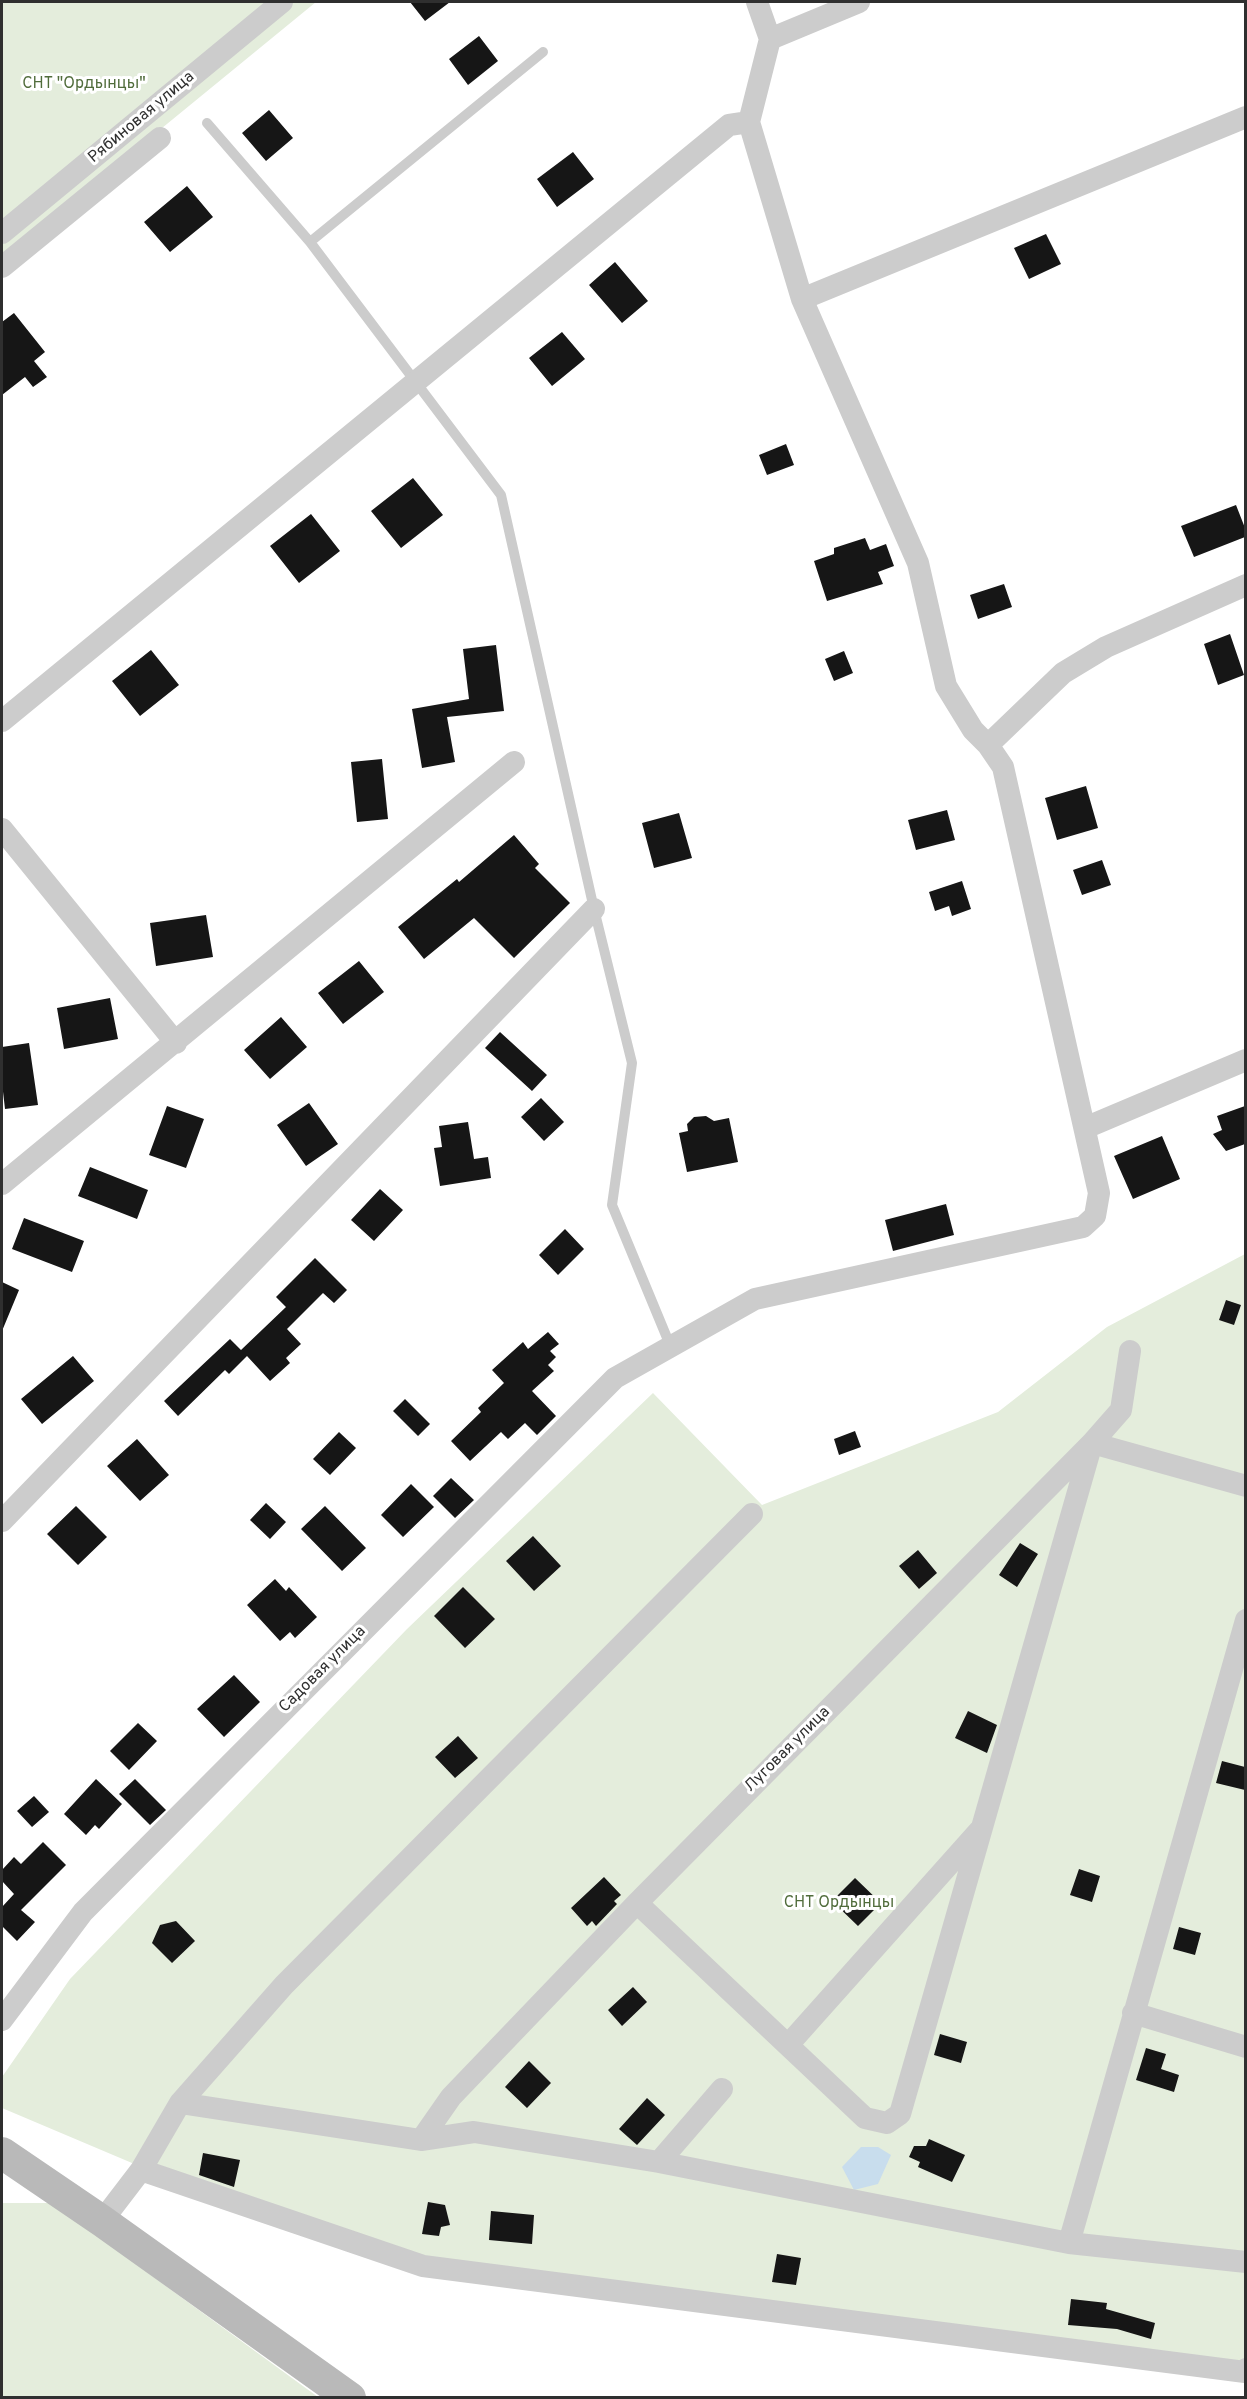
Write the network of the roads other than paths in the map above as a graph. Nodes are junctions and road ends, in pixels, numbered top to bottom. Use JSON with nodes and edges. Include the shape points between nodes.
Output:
{"nodes":[{"id":1,"x":282,"y":2,"type":"edge"},
{"id":2,"x":757,"y":2,"type":"edge"},
{"id":3,"x":859,"y":2,"type":"edge"},
{"id":4,"x":770,"y":39,"type":"junction"},
{"id":5,"x":543,"y":52,"type":"dead end"},
{"id":6,"x":1245,"y":117,"type":"edge"},
{"id":7,"x":749,"y":122,"type":"junction"},
{"id":8,"x":207,"y":123,"type":"dead end"},
{"id":9,"x":160,"y":138,"type":"dead end"},
{"id":10,"x":2,"y":232,"type":"edge"},
{"id":11,"x":310,"y":242,"type":"junction"},
{"id":12,"x":2,"y":267,"type":"edge"},
{"id":13,"x":802,"y":299,"type":"junction"},
{"id":14,"x":417,"y":382,"type":"junction"},
{"id":15,"x":1245,"y":585,"type":"edge"},
{"id":16,"x":2,"y":721,"type":"edge"},
{"id":17,"x":988,"y":745,"type":"junction"},
{"id":18,"x":514,"y":762,"type":"dead end"},
{"id":19,"x":2,"y":829,"type":"edge"},
{"id":20,"x":594,"y":909,"type":"junction"},
{"id":21,"x":176,"y":1042,"type":"junction"},
{"id":22,"x":1245,"y":1060,"type":"edge"},
{"id":23,"x":1085,"y":1128,"type":"junction"},
{"id":24,"x":2,"y":1184,"type":"edge"},
{"id":25,"x":670,"y":1345,"type":"junction"},
{"id":26,"x":1130,"y":1351,"type":"dead end"},
{"id":27,"x":1092,"y":1443,"type":"junction"},
{"id":28,"x":1245,"y":1486,"type":"edge"},
{"id":29,"x":752,"y":1514,"type":"dead end"},
{"id":30,"x":2,"y":1521,"type":"edge"},
{"id":31,"x":1245,"y":1620,"type":"edge"},
{"id":32,"x":984,"y":1826,"type":"junction"},
{"id":33,"x":637,"y":1903,"type":"junction"},
{"id":34,"x":1134,"y":2013,"type":"junction"},
{"id":35,"x":2,"y":2020,"type":"edge"},
{"id":36,"x":788,"y":2045,"type":"junction"},
{"id":37,"x":1245,"y":2047,"type":"edge"},
{"id":38,"x":722,"y":2090,"type":"dead end"},
{"id":39,"x":180,"y":2103,"type":"junction"},
{"id":40,"x":421,"y":2140,"type":"junction"},
{"id":41,"x":2,"y":2153,"type":"edge"},
{"id":42,"x":659,"y":2162,"type":"junction"},
{"id":43,"x":141,"y":2170,"type":"junction"},
{"id":44,"x":102,"y":2221,"type":"junction"},
{"id":45,"x":1069,"y":2243,"type":"junction"},
{"id":46,"x":1245,"y":2262,"type":"edge"},
{"id":47,"x":1245,"y":2371,"type":"edge"},
{"id":48,"x":350,"y":2397,"type":"edge"}],
"edges":[{"from":1,"to":10,"type":"street","name":"Рябиновая улица"},
{"from":2,"to":4,"type":"street"},
{"from":3,"to":4,"type":"street"},
{"from":4,"to":7,"type":"street"},
{"from":5,"to":11,"type":"lane"},
{"from":6,"to":13,"type":"street"},
{"from":7,"to":13,"type":"street","name":"Садовая улица"},
{"from":7,"to":14,"type":"street","via":[[729,125]]},
{"from":8,"to":11,"type":"lane"},
{"from":9,"to":12,"type":"street"},
{"from":11,"to":14,"type":"lane"},
{"from":13,"to":17,"type":"street","name":"Садовая улица","via":[[918,563],[946,686],[973,730]]},
{"from":14,"to":16,"type":"street"},
{"from":14,"to":20,"type":"lane","via":[[501,495]]},
{"from":15,"to":17,"type":"street","via":[[1106,647],[1064,673]]},
{"from":17,"to":23,"type":"street","name":"Садовая улица","via":[[1003,767]]},
{"from":18,"to":21,"type":"street"},
{"from":19,"to":21,"type":"street"},
{"from":20,"to":25,"type":"lane","via":[[632,1063],[612,1205]]},
{"from":20,"to":30,"type":"street"},
{"from":21,"to":24,"type":"street"},
{"from":22,"to":23,"type":"street"},
{"from":23,"to":25,"type":"street","name":"Садовая улица","via":[[1099,1193],[1095,1216],[1083,1227],[755,1299]]},
{"from":25,"to":35,"type":"street","name":"Садовая улица","via":[[615,1378],[170,1822],[82,1912]]},
{"from":26,"to":27,"type":"street","name":"Луговая улица","via":[[1121,1410]]},
{"from":27,"to":28,"type":"street"},
{"from":27,"to":32,"type":"street"},
{"from":27,"to":33,"type":"street","name":"Луговая улица"},
{"from":29,"to":39,"type":"street","via":[[284,1985]]},
{"from":31,"to":34,"type":"street"},
{"from":32,"to":36,"type":"street"},
{"from":32,"to":36,"type":"street","via":[[900,2114],[887,2123],[865,2118]]},
{"from":33,"to":36,"type":"street"},
{"from":33,"to":40,"type":"street","name":"Луговая улица","via":[[452,2097]]},
{"from":34,"to":37,"type":"street"},
{"from":34,"to":45,"type":"street"},
{"from":38,"to":42,"type":"street"},
{"from":39,"to":40,"type":"street"},
{"from":39,"to":43,"type":"street"},
{"from":40,"to":42,"type":"street","via":[[474,2133]]},
{"from":41,"to":44,"type":"street"},
{"from":42,"to":45,"type":"street"},
{"from":43,"to":44,"type":"street"},
{"from":43,"to":47,"type":"street","via":[[423,2266]]},
{"from":44,"to":48,"type":"street"},
{"from":45,"to":46,"type":"street"}]}
